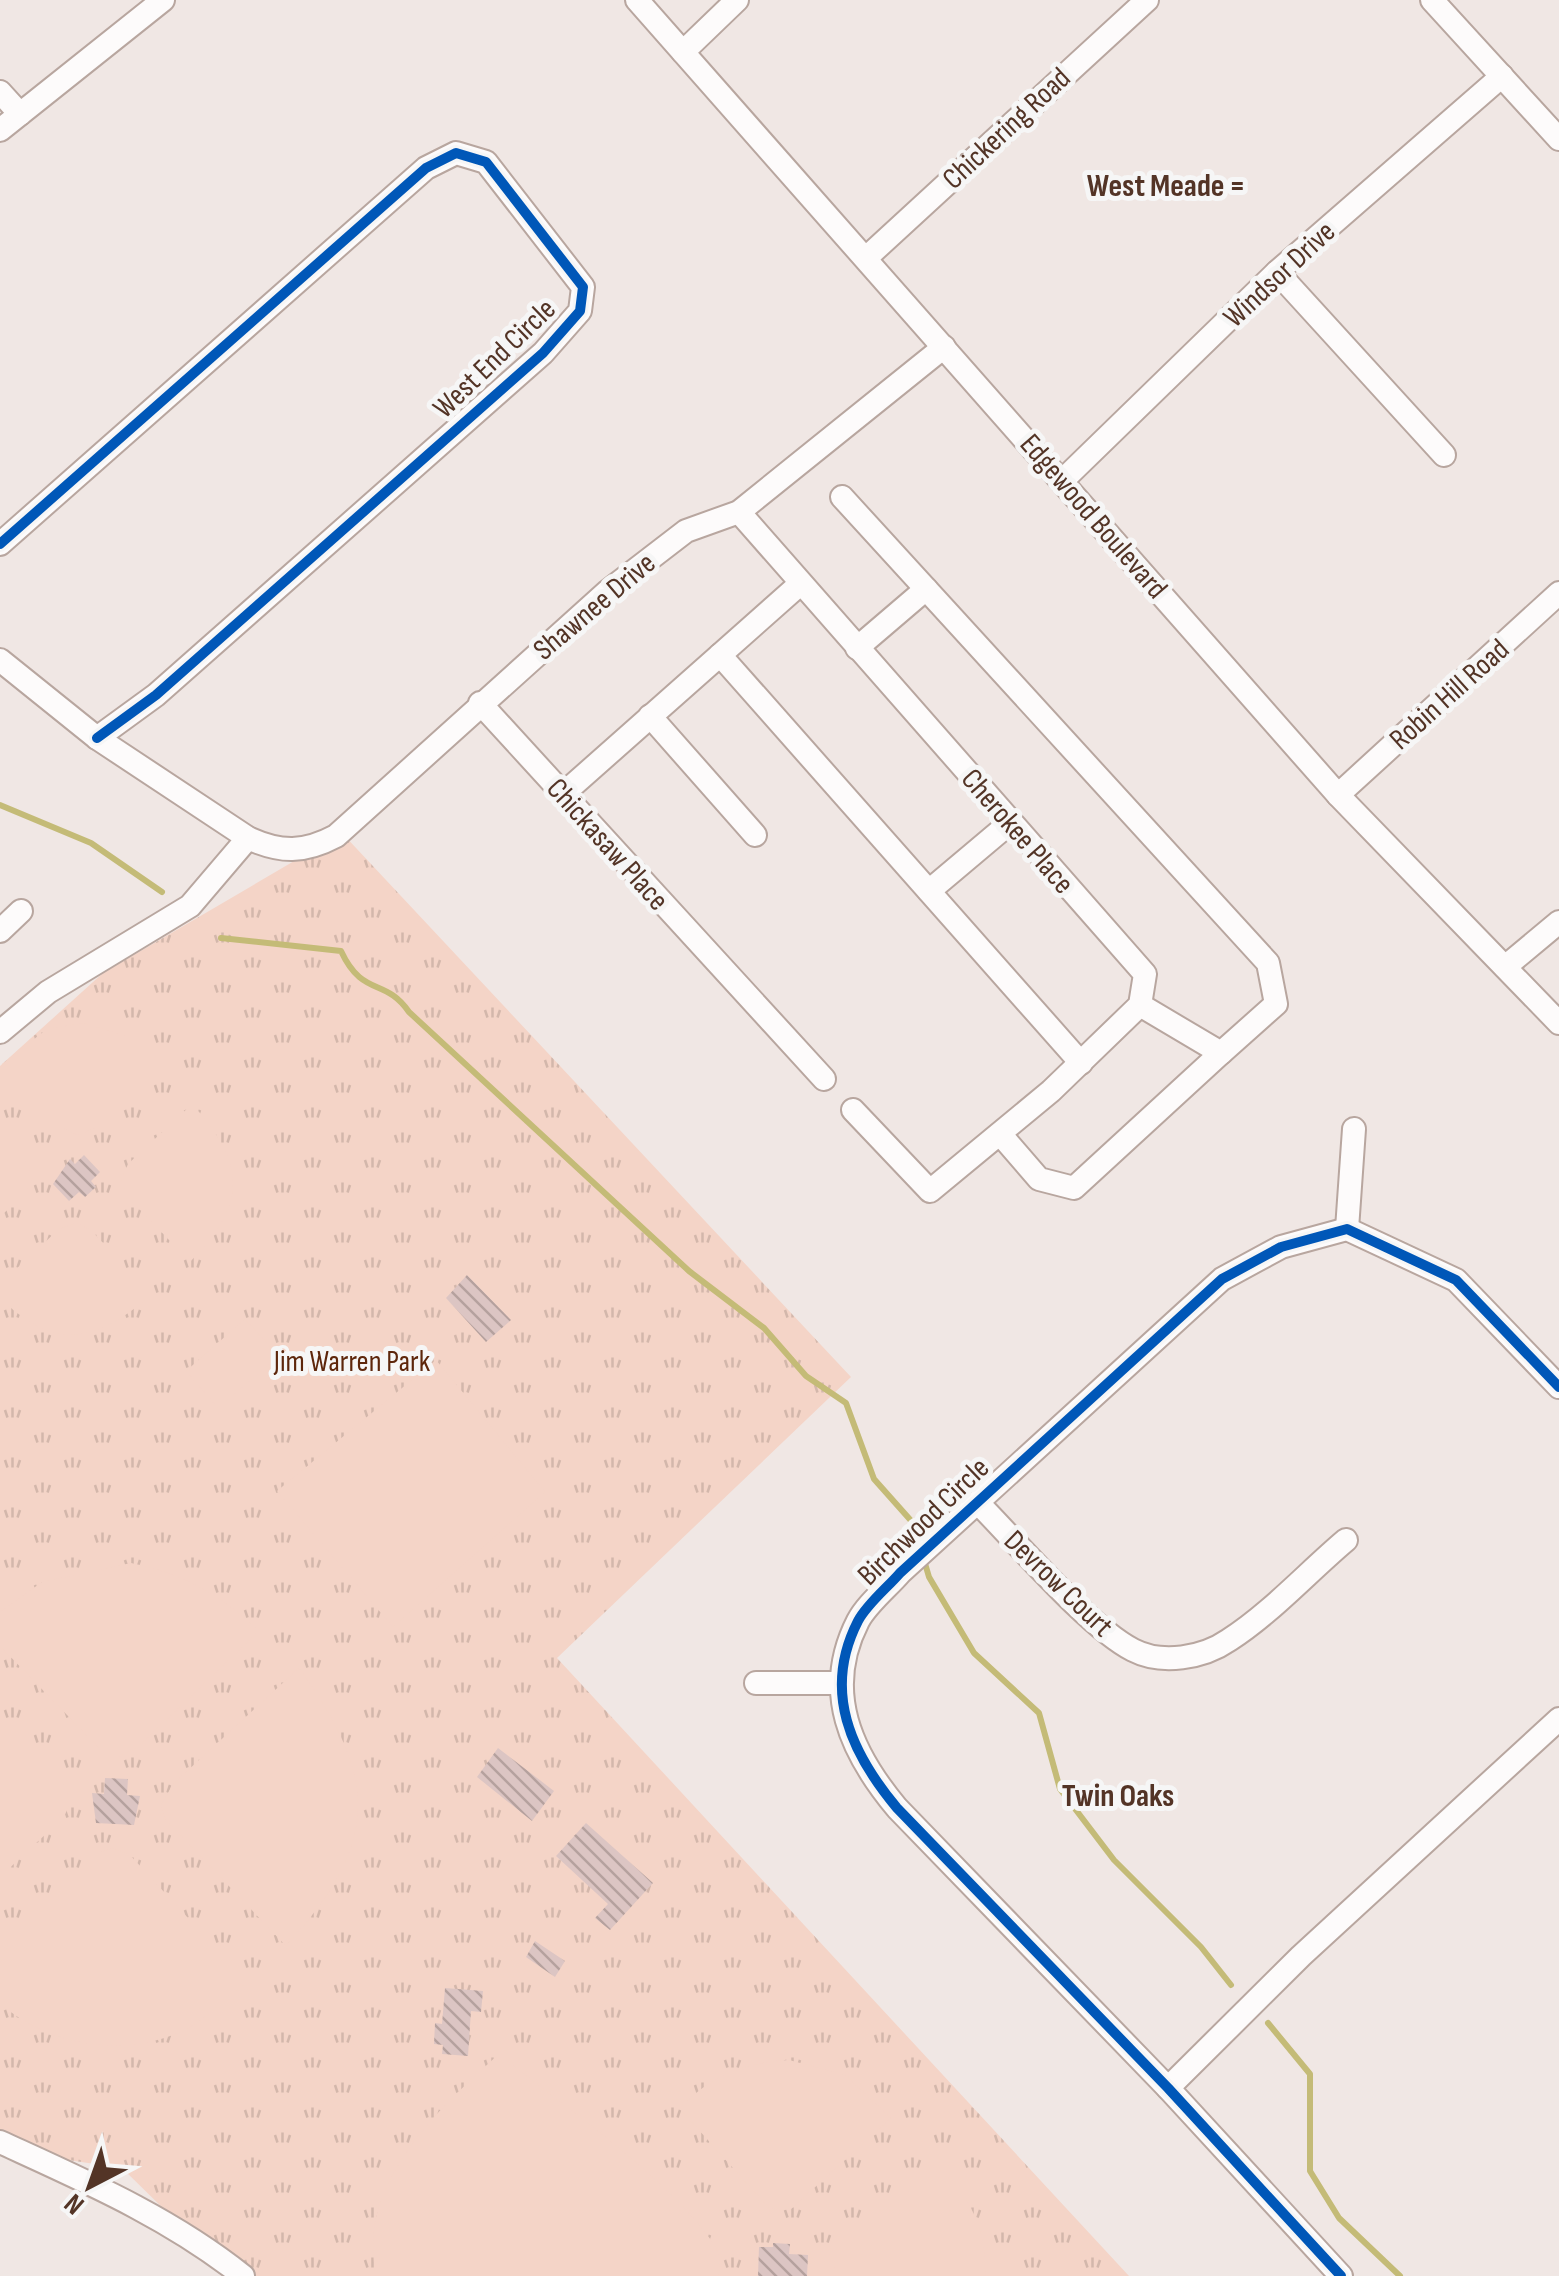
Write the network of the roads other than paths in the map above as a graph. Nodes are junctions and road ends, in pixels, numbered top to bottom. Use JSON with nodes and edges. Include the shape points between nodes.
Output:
{"nodes":[{"id":1,"x":164,"y":0,"type":"edge"},
{"id":2,"x":637,"y":0,"type":"edge"},
{"id":3,"x":736,"y":0,"type":"edge"},
{"id":4,"x":1147,"y":0,"type":"edge"},
{"id":5,"x":1432,"y":0,"type":"edge"},
{"id":6,"x":683,"y":52,"type":"junction"},
{"id":7,"x":1502,"y":76,"type":"junction"},
{"id":8,"x":0,"y":92,"type":"edge"},
{"id":9,"x":20,"y":114,"type":"junction"},
{"id":10,"x":0,"y":130,"type":"edge"},
{"id":11,"x":1559,"y":140,"type":"edge"},
{"id":12,"x":866,"y":258,"type":"junction"},
{"id":13,"x":1278,"y":272,"type":"junction"},
{"id":14,"x":944,"y":346,"type":"junction"},
{"id":15,"x":1444,"y":454,"type":"dead end"},
{"id":16,"x":1063,"y":480,"type":"junction"},
{"id":17,"x":842,"y":497,"type":"dead end"},
{"id":18,"x":739,"y":512,"type":"junction"},
{"id":19,"x":0,"y":544,"type":"edge"},
{"id":20,"x":800,"y":584,"type":"junction"},
{"id":21,"x":926,"y":589,"type":"junction"},
{"id":22,"x":1559,"y":592,"type":"edge"},
{"id":23,"x":857,"y":648,"type":"junction"},
{"id":24,"x":720,"y":656,"type":"junction"},
{"id":25,"x":0,"y":660,"type":"edge"},
{"id":26,"x":480,"y":703,"type":"junction"},
{"id":27,"x":650,"y":716,"type":"junction"},
{"id":28,"x":97,"y":738,"type":"junction"},
{"id":29,"x":563,"y":794,"type":"junction"},
{"id":30,"x":1338,"y":795,"type":"junction"},
{"id":31,"x":1010,"y":822,"type":"junction"},
{"id":32,"x":754,"y":835,"type":"dead end"},
{"id":33,"x":248,"y":838,"type":"junction"},
{"id":34,"x":928,"y":891,"type":"junction"},
{"id":35,"x":21,"y":911,"type":"dead end"},
{"id":36,"x":1559,"y":922,"type":"edge"},
{"id":37,"x":0,"y":931,"type":"edge"},
{"id":38,"x":1505,"y":968,"type":"junction"},
{"id":39,"x":1140,"y":1006,"type":"junction"},
{"id":40,"x":1559,"y":1023,"type":"edge"},
{"id":41,"x":0,"y":1032,"type":"edge"},
{"id":42,"x":1221,"y":1053,"type":"junction"},
{"id":43,"x":1081,"y":1062,"type":"junction"},
{"id":44,"x":824,"y":1078,"type":"dead end"},
{"id":45,"x":853,"y":1110,"type":"dead end"},
{"id":46,"x":1354,"y":1130,"type":"dead end"},
{"id":47,"x":996,"y":1138,"type":"junction"},
{"id":48,"x":1347,"y":1229,"type":"junction"},
{"id":49,"x":1559,"y":1387,"type":"edge"},
{"id":50,"x":977,"y":1502,"type":"junction"},
{"id":51,"x":1346,"y":1540,"type":"dead end"},
{"id":52,"x":839,"y":1682,"type":"junction"},
{"id":53,"x":756,"y":1683,"type":"dead end"},
{"id":54,"x":1559,"y":1719,"type":"edge"},
{"id":55,"x":1168,"y":2088,"type":"junction"},
{"id":56,"x":0,"y":2142,"type":"edge"},
{"id":57,"x":243,"y":2276,"type":"edge"},
{"id":58,"x":1341,"y":2276,"type":"edge"}],
"edges":[{"from":1,"to":9,"type":"street"},
{"from":2,"to":6,"type":"street","name":"Edgewood Boulevard"},
{"from":3,"to":6,"type":"street"},
{"from":4,"to":12,"type":"street","name":"Chickering Road"},
{"from":5,"to":7,"type":"street"},
{"from":6,"to":12,"type":"street","name":"Edgewood Boulevard"},
{"from":7,"to":11,"type":"street"},
{"from":7,"to":13,"type":"street","name":"Windsor Drive"},
{"from":8,"to":9,"type":"street"},
{"from":9,"to":10,"type":"street"},
{"from":12,"to":14,"type":"street","name":"Edgewood Boulevard"},
{"from":13,"to":15,"type":"street"},
{"from":13,"to":16,"type":"street","name":"Windsor Drive"},
{"from":14,"to":16,"type":"street","name":"Edgewood Boulevard"},
{"from":14,"to":18,"type":"street","name":"Shawnee Drive"},
{"from":16,"to":30,"type":"street","name":"Edgewood Boulevard"},
{"from":17,"to":21,"type":"street"},
{"from":18,"to":20,"type":"street","name":"Cherokee Place"},
{"from":18,"to":26,"type":"street","name":"Shawnee Drive","via":[[686,530]]},
{"from":19,"to":28,"type":"street","name":"West End Circle","via":[[426,168],[456,153],[486,162],[583,287],[580,311],[543,354],[156,695]]},
{"from":20,"to":23,"type":"street","name":"Cherokee Place"},
{"from":20,"to":24,"type":"street"},
{"from":21,"to":23,"type":"street"},
{"from":21,"to":42,"type":"street","via":[[1268,963],[1276,1004]]},
{"from":22,"to":30,"type":"street","name":"Robin Hill Road"},
{"from":23,"to":31,"type":"street","name":"Cherokee Place"},
{"from":24,"to":27,"type":"street"},
{"from":24,"to":34,"type":"street"},
{"from":25,"to":28,"type":"street","name":"Shawnee Drive"},
{"from":26,"to":29,"type":"street","name":"Chickasaw Place"},
{"from":26,"to":33,"type":"street","name":"Shawnee Drive","via":[[336,836],[297,852]]},
{"from":27,"to":29,"type":"street"},
{"from":27,"to":32,"type":"street"},
{"from":28,"to":33,"type":"street","name":"Shawnee Drive"},
{"from":29,"to":44,"type":"street","name":"Chickasaw Place"},
{"from":30,"to":38,"type":"street","name":"Edgewood Boulevard"},
{"from":31,"to":34,"type":"street"},
{"from":31,"to":39,"type":"street","name":"Cherokee Place","via":[[1145,974]]},
{"from":33,"to":41,"type":"street","via":[[190,906],[48,992]]},
{"from":34,"to":43,"type":"street"},
{"from":35,"to":37,"type":"street"},
{"from":36,"to":38,"type":"street"},
{"from":38,"to":40,"type":"street","name":"Edgewood Boulevard"},
{"from":39,"to":42,"type":"street"},
{"from":39,"to":43,"type":"street"},
{"from":42,"to":47,"type":"street","via":[[1074,1188],[1039,1179]]},
{"from":43,"to":47,"type":"street"},
{"from":45,"to":47,"type":"street","via":[[930,1191]]},
{"from":46,"to":48,"type":"street"},
{"from":48,"to":49,"type":"street","via":[[1456,1280]]},
{"from":48,"to":50,"type":"street","name":"Birchwood Circle","via":[[1280,1247],[1222,1279]]},
{"from":50,"to":51,"type":"street","name":"Devrow Court","via":[[1102,1628],[1135,1652],[1170,1659],[1228,1641]]},
{"from":50,"to":52,"type":"street","name":"Birchwood Circle","via":[[859,1619]]},
{"from":52,"to":53,"type":"street"},
{"from":52,"to":55,"type":"street","name":"Birchwood Circle","via":[[844,1722],[886,1796]]},
{"from":54,"to":55,"type":"street"},
{"from":55,"to":58,"type":"street","name":"Birchwood Circle"},
{"from":56,"to":57,"type":"street","via":[[146,2210]]}]}
